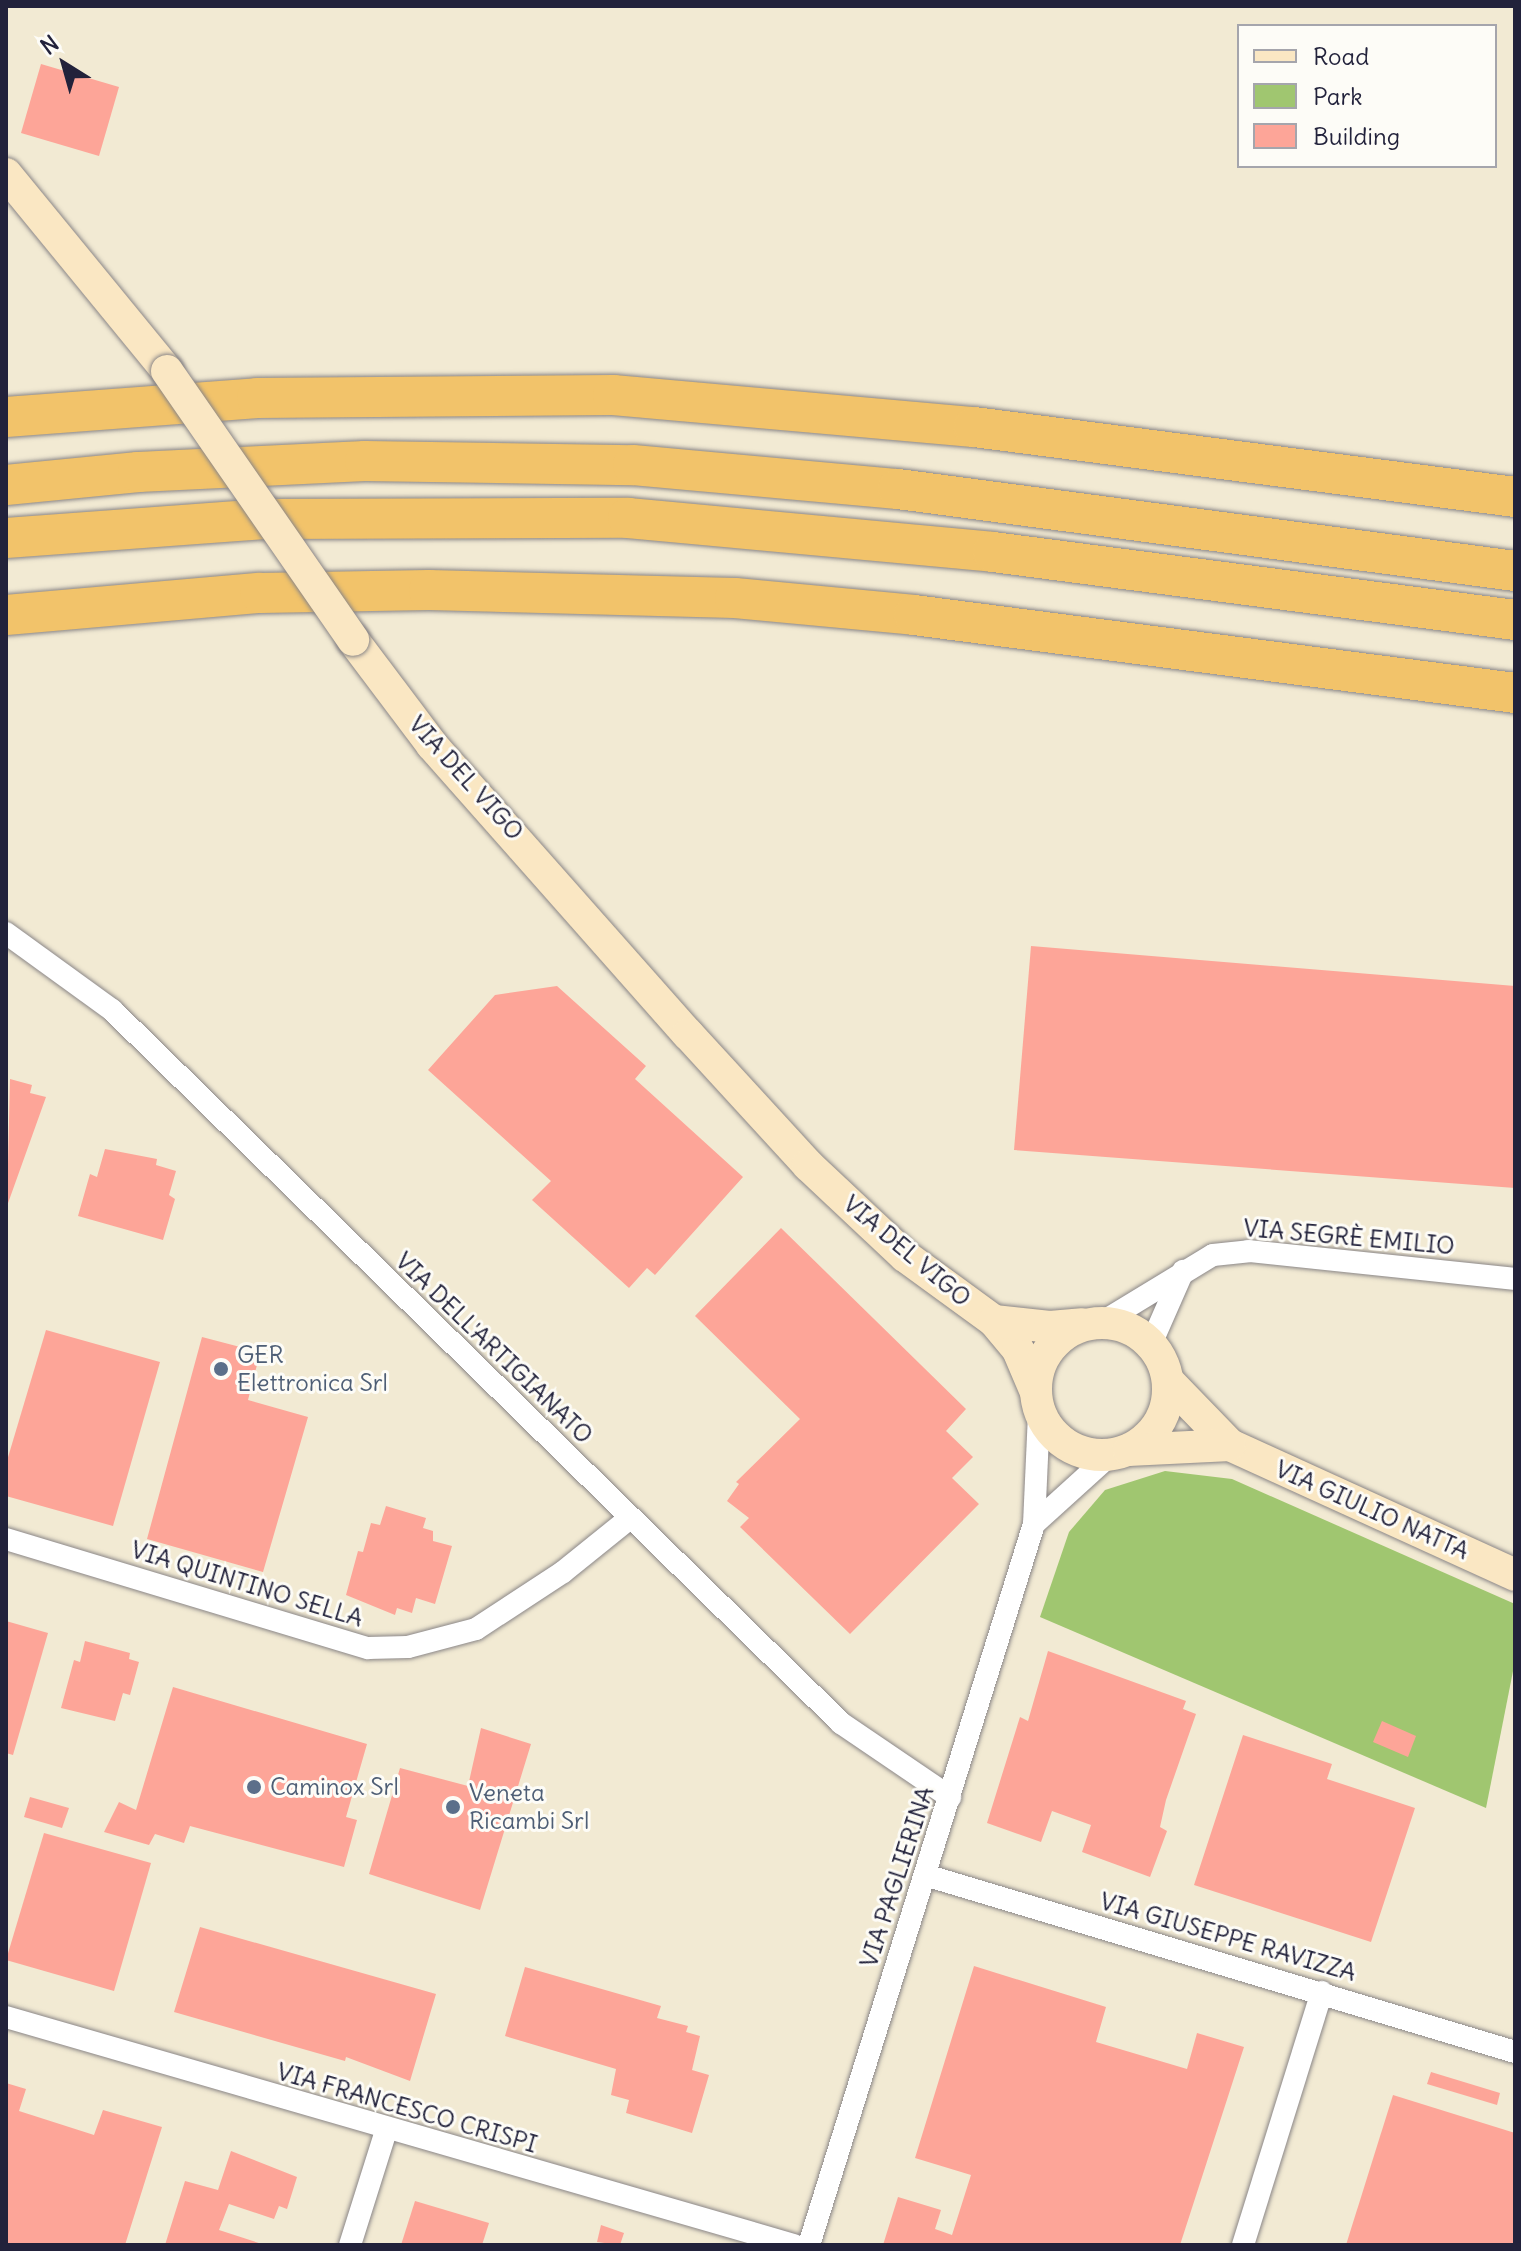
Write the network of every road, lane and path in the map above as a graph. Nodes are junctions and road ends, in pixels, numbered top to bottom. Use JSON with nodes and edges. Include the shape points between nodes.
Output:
{"nodes":[{"id":1,"x":6,"y":174,"type":"edge"},
{"id":2,"x":6,"y":417,"type":"edge"},
{"id":3,"x":6,"y":485,"type":"edge"},
{"id":4,"x":1515,"y":497,"type":"edge"},
{"id":5,"x":6,"y":538,"type":"edge"},
{"id":6,"x":1515,"y":571,"type":"edge"},
{"id":7,"x":6,"y":615,"type":"edge"},
{"id":8,"x":1515,"y":620,"type":"edge"},
{"id":9,"x":1515,"y":693,"type":"edge"},
{"id":10,"x":6,"y":933,"type":"edge"},
{"id":11,"x":1183,"y":1271,"type":"junction"},
{"id":12,"x":1515,"y":1279,"type":"edge"},
{"id":13,"x":994,"y":1321,"type":"junction"},
{"id":14,"x":1095,"y":1323,"type":"junction"},
{"id":15,"x":1151,"y":1344,"type":"junction"},
{"id":16,"x":1168,"y":1381,"type":"junction"},
{"id":17,"x":1037,"y":1401,"type":"junction"},
{"id":18,"x":1230,"y":1445,"type":"junction"},
{"id":19,"x":1119,"y":1453,"type":"junction"},
{"id":20,"x":630,"y":1518,"type":"junction"},
{"id":21,"x":1034,"y":1524,"type":"junction"},
{"id":22,"x":6,"y":1539,"type":"edge"},
{"id":23,"x":1515,"y":1575,"type":"edge"},
{"id":24,"x":950,"y":1797,"type":"junction"},
{"id":25,"x":925,"y":1875,"type":"junction"},
{"id":26,"x":1322,"y":1992,"type":"junction"},
{"id":27,"x":6,"y":2017,"type":"edge"},
{"id":28,"x":1515,"y":2052,"type":"edge"},
{"id":29,"x":386,"y":2131,"type":"junction"},
{"id":30,"x":350,"y":2245,"type":"edge"},
{"id":31,"x":794,"y":2245,"type":"edge"},
{"id":32,"x":809,"y":2245,"type":"edge"},
{"id":33,"x":1243,"y":2245,"type":"edge"}],
"edges":[{"from":1,"to":13,"type":"street","name":"VIA DEL VIGO","bridge":true,"via":[[167,371],[432,745],[808,1165],[905,1256]]},
{"from":2,"to":4,"type":"highway","via":[[257,398],[613,395],[974,427]]},
{"from":3,"to":6,"type":"highway","via":[[294,464],[633,465],[898,489]]},
{"from":5,"to":8,"type":"highway","via":[[264,519],[628,518],[993,552]]},
{"from":7,"to":9,"type":"highway","via":[[260,593],[429,590],[735,598],[914,615]]},
{"from":10,"to":20,"type":"street","name":"VIA DELL'ARTIGIANATO","via":[[112,1010]]},
{"from":11,"to":12,"type":"street","name":"VIA SEGRÈ EMILIO","via":[[1213,1255],[1249,1251]]},
{"from":11,"to":14,"type":"street","name":"VIA SEGRÈ EMILIO"},
{"from":11,"to":15,"type":"street"},
{"from":13,"to":14,"type":"street","name":"VIA DEL VIGO","via":[[1050,1327]]},
{"from":13,"to":17,"type":"street","name":"VIA DEL VIGO","via":[[1018,1350]]},
{"from":14,"to":15,"type":"street","via":[[1134,1331]]},
{"from":14,"to":17,"type":"street","via":[[1068,1332],[1050,1347],[1039,1367]]},
{"from":15,"to":16,"type":"street"},
{"from":16,"to":18,"type":"street","name":"VIA GIULIO NATTA"},
{"from":16,"to":19,"type":"street","via":[[1160,1422]]},
{"from":17,"to":19,"type":"street","via":[[1051,1432],[1068,1447]]},
{"from":17,"to":21,"type":"street","name":"VIA PAGLIERINA"},
{"from":18,"to":19,"type":"street","name":"VIA GIULIO NATTA"},
{"from":18,"to":23,"type":"street","name":"VIA GIULIO NATTA"},
{"from":19,"to":21,"type":"street"},
{"from":20,"to":22,"type":"street","name":"VIA QUINTINO SELLA","via":[[563,1572],[476,1629],[408,1647],[368,1648]]},
{"from":20,"to":24,"type":"street","name":"VIA DELL'ARTIGIANATO","via":[[841,1723]]},
{"from":21,"to":24,"type":"street","name":"VIA PAGLIERINA"},
{"from":24,"to":25,"type":"street","name":"VIA PAGLIERINA"},
{"from":25,"to":26,"type":"street","name":"VIA GIUSEPPE RAVIZZA"},
{"from":25,"to":32,"type":"street","name":"VIA PAGLIERINA"},
{"from":26,"to":28,"type":"street","name":"VIA GIUSEPPE RAVIZZA"},
{"from":26,"to":33,"type":"street"},
{"from":27,"to":29,"type":"street","name":"VIA FRANCESCO CRISPI"},
{"from":29,"to":30,"type":"street"},
{"from":29,"to":31,"type":"street","name":"VIA FRANCESCO CRISPI"}]}
